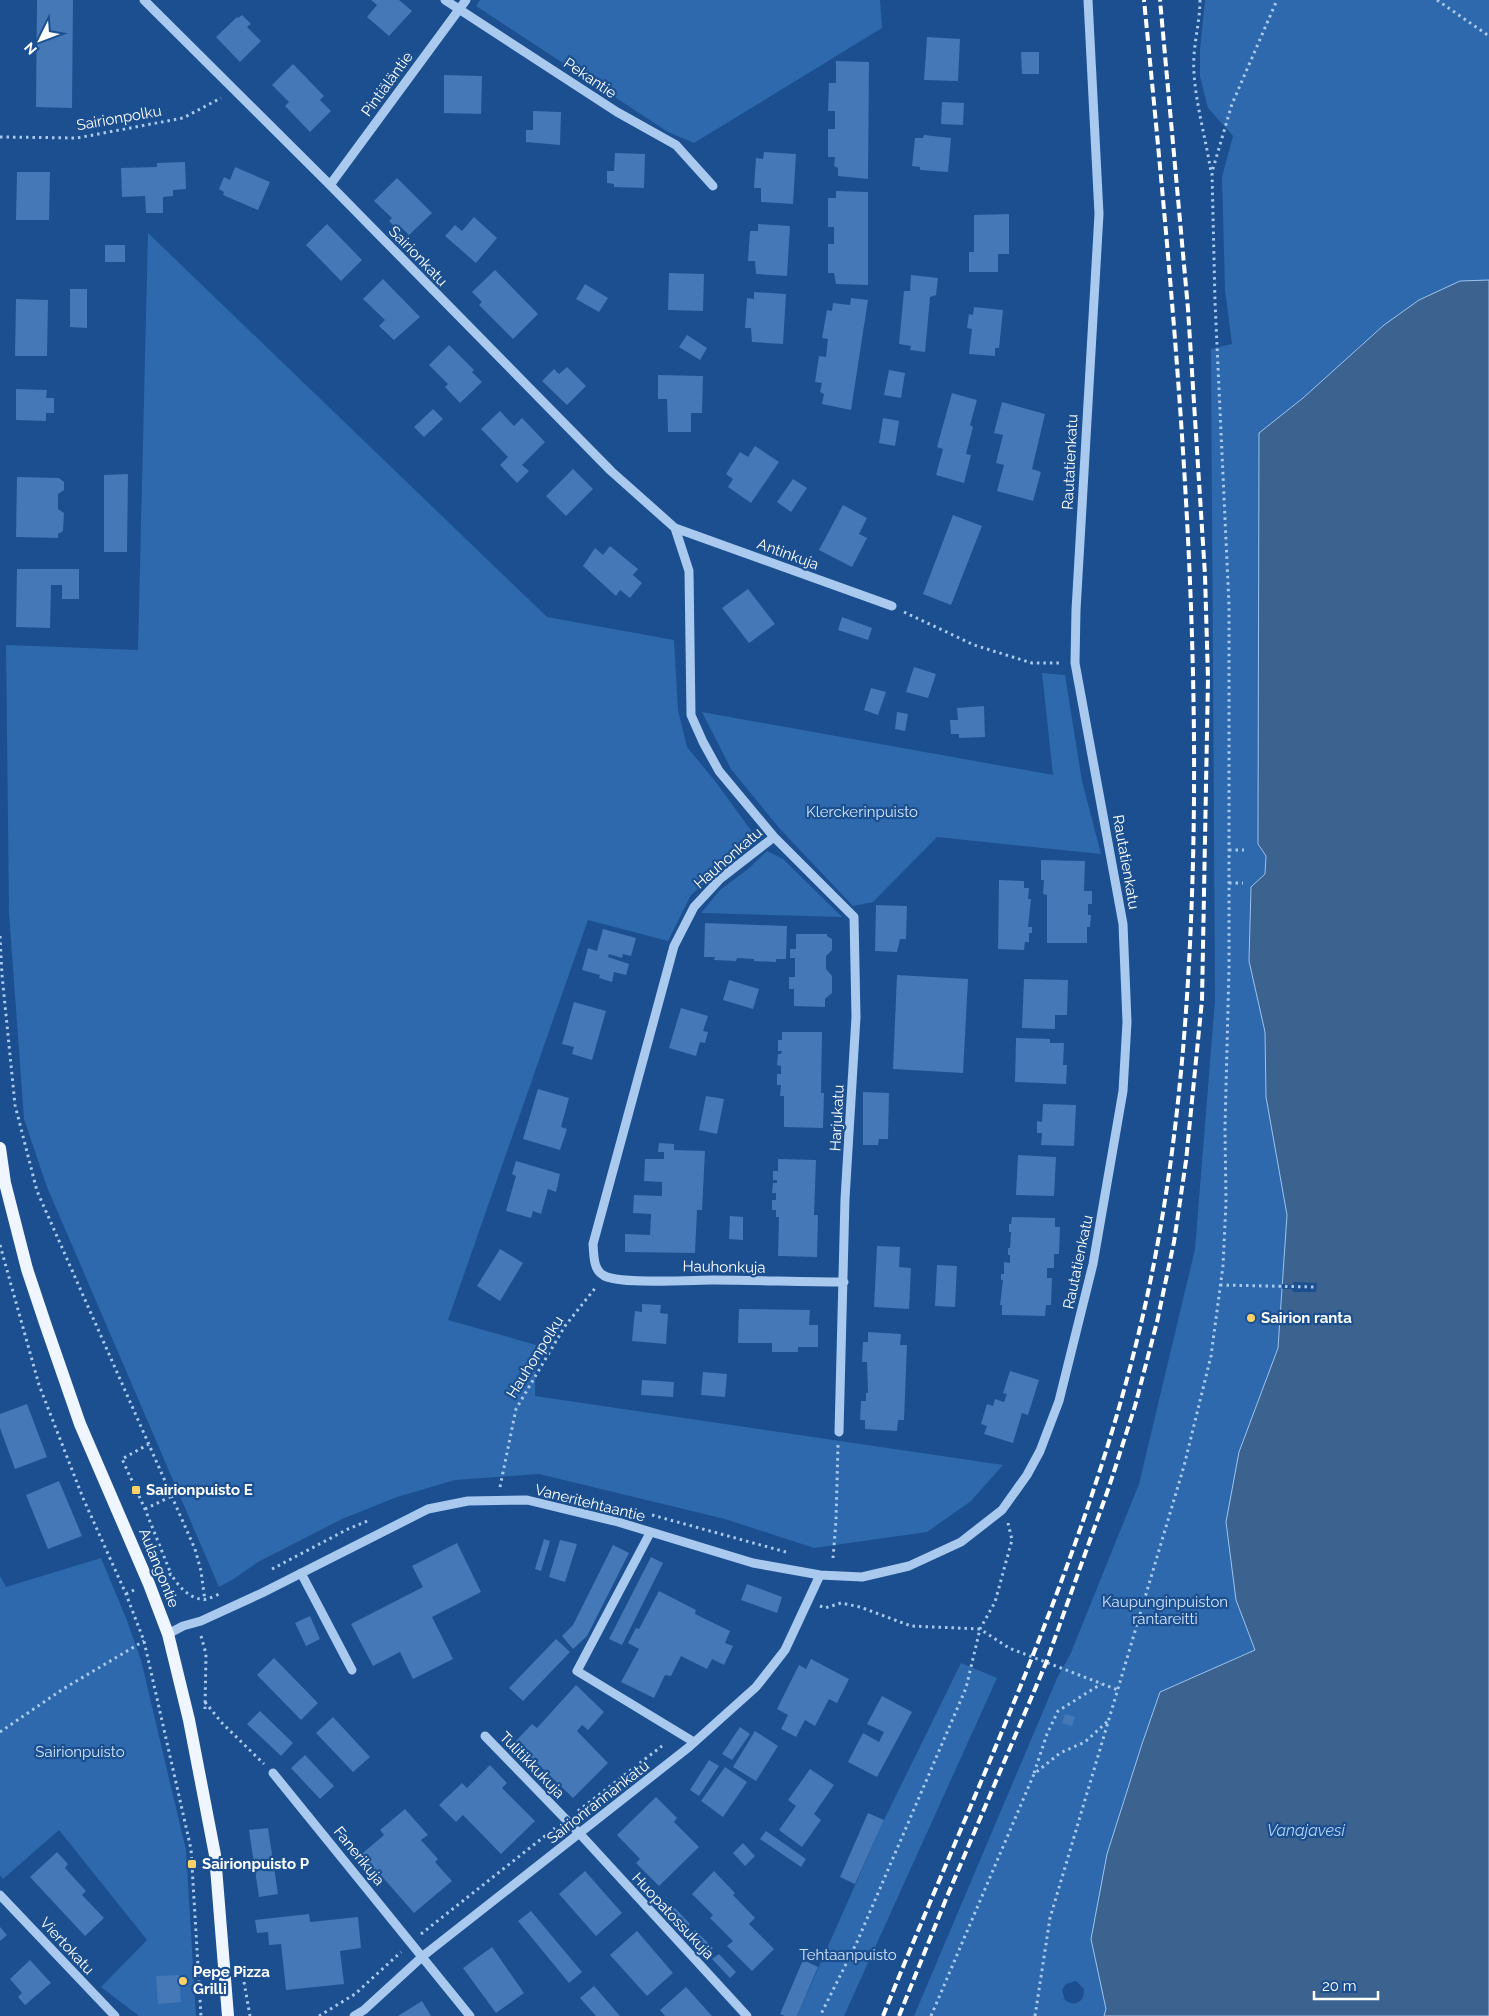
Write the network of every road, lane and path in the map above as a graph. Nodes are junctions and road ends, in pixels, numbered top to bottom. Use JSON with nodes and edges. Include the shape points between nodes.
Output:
{"nodes":[{"id":1,"x":144,"y":0,"type":"edge"},
{"id":2,"x":445,"y":0,"type":"edge"},
{"id":3,"x":466,"y":0,"type":"edge"},
{"id":4,"x":1088,"y":0,"type":"edge"},
{"id":5,"x":1200,"y":0,"type":"edge"},
{"id":6,"x":1277,"y":0,"type":"edge"},
{"id":7,"x":1437,"y":0,"type":"edge"},
{"id":8,"x":458,"y":10,"type":"junction"},
{"id":9,"x":1489,"y":36,"type":"edge"},
{"id":10,"x":235,"y":90,"type":"junction"},
{"id":11,"x":0,"y":137,"type":"edge"},
{"id":12,"x":1212,"y":172,"type":"junction"},
{"id":13,"x":330,"y":185,"type":"junction"},
{"id":14,"x":714,"y":186,"type":"dead end"},
{"id":15,"x":675,"y":528,"type":"junction"},
{"id":16,"x":892,"y":606,"type":"joint"},
{"id":17,"x":1075,"y":663,"type":"junction"},
{"id":18,"x":774,"y":837,"type":"junction"},
{"id":19,"x":1230,"y":850,"type":"junction"},
{"id":20,"x":1244,"y":850,"type":"dead end"},
{"id":21,"x":1229,"y":883,"type":"junction"},
{"id":22,"x":1243,"y":883,"type":"dead end"},
{"id":23,"x":0,"y":936,"type":"edge"},
{"id":24,"x":0,"y":1148,"type":"edge"},
{"id":25,"x":0,"y":1245,"type":"edge"},
{"id":26,"x":604,"y":1277,"type":"junction"},
{"id":27,"x":844,"y":1282,"type":"junction"},
{"id":28,"x":1220,"y":1285,"type":"junction"},
{"id":29,"x":1314,"y":1287,"type":"dead end"},
{"id":30,"x":839,"y":1432,"type":"joint"},
{"id":31,"x":150,"y":1444,"type":"junction"},
{"id":32,"x":509,"y":1488,"type":"dead end"},
{"id":33,"x":172,"y":1496,"type":"junction"},
{"id":34,"x":146,"y":1509,"type":"junction"},
{"id":35,"x":1002,"y":1510,"type":"junction"},
{"id":36,"x":643,"y":1512,"type":"dead end"},
{"id":37,"x":372,"y":1519,"type":"dead end"},
{"id":38,"x":650,"y":1532,"type":"junction"},
{"id":39,"x":786,"y":1552,"type":"dead end"},
{"id":40,"x":832,"y":1558,"type":"dead end"},
{"id":41,"x":264,"y":1573,"type":"dead end"},
{"id":42,"x":301,"y":1573,"type":"junction"},
{"id":43,"x":171,"y":1574,"type":"dead end"},
{"id":44,"x":820,"y":1575,"type":"junction"},
{"id":45,"x":231,"y":1590,"type":"dead end"},
{"id":46,"x":206,"y":1599,"type":"junction"},
{"id":47,"x":841,"y":1603,"type":"dead end"},
{"id":48,"x":201,"y":1621,"type":"junction"},
{"id":49,"x":980,"y":1629,"type":"junction"},
{"id":50,"x":168,"y":1634,"type":"junction"},
{"id":51,"x":144,"y":1642,"type":"junction"},
{"id":52,"x":352,"y":1670,"type":"dead end"},
{"id":53,"x":1101,"y":1684,"type":"junction"},
{"id":54,"x":1118,"y":1690,"type":"junction"},
{"id":55,"x":206,"y":1702,"type":"junction"},
{"id":56,"x":205,"y":1711,"type":"dead end"},
{"id":57,"x":1110,"y":1719,"type":"junction"},
{"id":58,"x":0,"y":1732,"type":"edge"},
{"id":59,"x":485,"y":1736,"type":"dead end"},
{"id":60,"x":694,"y":1742,"type":"junction"},
{"id":61,"x":273,"y":1773,"type":"joint"},
{"id":62,"x":1034,"y":1774,"type":"junction"},
{"id":63,"x":580,"y":1834,"type":"junction"},
{"id":64,"x":0,"y":1895,"type":"edge"},
{"id":65,"x":423,"y":1956,"type":"junction"},
{"id":66,"x":243,"y":1978,"type":"dead end"},
{"id":67,"x":115,"y":2016,"type":"edge"},
{"id":68,"x":201,"y":2016,"type":"edge"},
{"id":69,"x":228,"y":2016,"type":"edge"},
{"id":70,"x":250,"y":2016,"type":"edge"},
{"id":71,"x":354,"y":2016,"type":"edge"},
{"id":72,"x":470,"y":2016,"type":"edge"},
{"id":73,"x":747,"y":2016,"type":"edge"},
{"id":74,"x":820,"y":2016,"type":"edge"},
{"id":75,"x":931,"y":2016,"type":"edge"},
{"id":76,"x":1035,"y":2016,"type":"edge"}],
"edges":[{"from":1,"to":10,"type":"street","name":"Sairionkatu"},
{"from":2,"to":8,"type":"street","name":"Pekantie"},
{"from":3,"to":8,"type":"street","name":"Pintiäläntie"},
{"from":4,"to":17,"type":"street","name":"Rautatienkatu","via":[[1099,214]]},
{"from":5,"to":12,"type":"path","via":[[1194,73]]},
{"from":6,"to":12,"type":"path","via":[[1232,104]]},
{"from":7,"to":9,"type":"path"},
{"from":8,"to":13,"type":"street","name":"Pintiäläntie"},
{"from":8,"to":14,"type":"street","name":"Pekantie","via":[[617,112],[676,145]]},
{"from":10,"to":11,"type":"path","name":"Sairionpolku","via":[[183,118],[77,138]]},
{"from":10,"to":13,"type":"street","name":"Sairionkatu"},
{"from":12,"to":19,"type":"path","via":[[1229,605]]},
{"from":13,"to":15,"type":"street","name":"Sairionkatu","via":[[610,471]]},
{"from":15,"to":16,"type":"street","name":"Antinkuja"},
{"from":15,"to":18,"type":"street","name":"Hauhonkatu","via":[[689,571],[691,715],[719,771]]},
{"from":16,"to":17,"type":"path","via":[[974,645],[1032,663]]},
{"from":17,"to":35,"type":"street","name":"Rautatienkatu","via":[[1123,924],[1127,1022],[1123,1091],[1093,1264],[1059,1401],[1040,1451]]},
{"from":18,"to":26,"type":"street","name":"Hauhonkatu","via":[[720,879],[694,907],[674,946],[593,1244],[597,1270]]},
{"from":18,"to":27,"type":"street","name":"Harjukatu","via":[[854,917],[856,1017],[845,1199]]},
{"from":19,"to":20,"type":"path"},
{"from":19,"to":21,"type":"path"},
{"from":21,"to":22,"type":"path"},
{"from":21,"to":28,"type":"path","via":[[1226,1226]]},
{"from":23,"to":31,"type":"path","via":[[15,1105],[34,1183]]},
{"from":24,"to":50,"type":"main road","name":"Aulangontie","via":[[27,1269],[45,1323],[80,1424]]},
{"from":25,"to":51,"type":"path","via":[[39,1385]]},
{"from":26,"to":27,"type":"street","name":"Hauhonkuja","via":[[625,1280]]},
{"from":26,"to":32,"type":"path","name":"Hauhonpolku","via":[[565,1326],[516,1409],[500,1488]]},
{"from":27,"to":30,"type":"street","name":"Harjukatu"},
{"from":28,"to":29,"type":"path"},
{"from":28,"to":54,"type":"path","via":[[1211,1356],[1184,1466]]},
{"from":30,"to":40,"type":"path"},
{"from":31,"to":33,"type":"path"},
{"from":31,"to":34,"type":"path","via":[[122,1459]]},
{"from":33,"to":34,"type":"path"},
{"from":33,"to":46,"type":"path","via":[[195,1549]]},
{"from":34,"to":43,"type":"path"},
{"from":35,"to":44,"type":"street","name":"Rautatienkatu","via":[[961,1542],[909,1566],[862,1577]]},
{"from":35,"to":49,"type":"path","via":[[1010,1526],[1012,1540],[995,1602]]},
{"from":36,"to":39,"type":"path"},
{"from":37,"to":41,"type":"path"},
{"from":38,"to":42,"type":"street","name":"Vaneritehtaantie","via":[[527,1500],[468,1501],[428,1510]]},
{"from":38,"to":44,"type":"street","name":"Vaneritehtaantie","via":[[753,1563]]},
{"from":38,"to":60,"type":"street","via":[[577,1671]]},
{"from":42,"to":48,"type":"street","name":"Vaneritehtaantie"},
{"from":42,"to":52,"type":"street"},
{"from":44,"to":60,"type":"street","name":"Sairionrannankatu","via":[[785,1650],[756,1686]]},
{"from":45,"to":46,"type":"path"},
{"from":46,"to":48,"type":"path"},
{"from":47,"to":49,"type":"path","via":[[911,1626]]},
{"from":48,"to":50,"type":"street","name":"Vaneritehtaantie"},
{"from":48,"to":55,"type":"path","via":[[201,1639],[206,1654]]},
{"from":49,"to":53,"type":"path","via":[[1009,1648]]},
{"from":49,"to":74,"type":"path","via":[[966,1688],[857,1942]]},
{"from":50,"to":69,"type":"main road","name":"Aulangontie","via":[[189,1720],[215,1855]]},
{"from":51,"to":58,"type":"path","via":[[63,1689]]},
{"from":51,"to":68,"type":"path","via":[[191,1849]]},
{"from":53,"to":54,"type":"path"},
{"from":53,"to":62,"type":"path","via":[[1058,1711]]},
{"from":54,"to":57,"type":"path"},
{"from":55,"to":56,"type":"path"},
{"from":55,"to":61,"type":"path","via":[[222,1723]]},
{"from":57,"to":62,"type":"path","via":[[1085,1742],[1060,1753]]},
{"from":57,"to":76,"type":"path","via":[[1050,1918]]},
{"from":59,"to":63,"type":"street","name":"Tulitikkukuja"},
{"from":60,"to":63,"type":"street","name":"Sairionrannankatu"},
{"from":61,"to":65,"type":"street","name":"Fanerikuja"},
{"from":62,"to":75,"type":"path"},
{"from":63,"to":65,"type":"street","name":"Sairionrannankatu"},
{"from":63,"to":73,"type":"street","name":"Huopatossukuja"},
{"from":64,"to":67,"type":"street","name":"Viertokatu"},
{"from":65,"to":71,"type":"street","name":"Sairionrannankatu"},
{"from":65,"to":72,"type":"street","name":"Fanerikuja"},
{"from":66,"to":70,"type":"path"}]}
